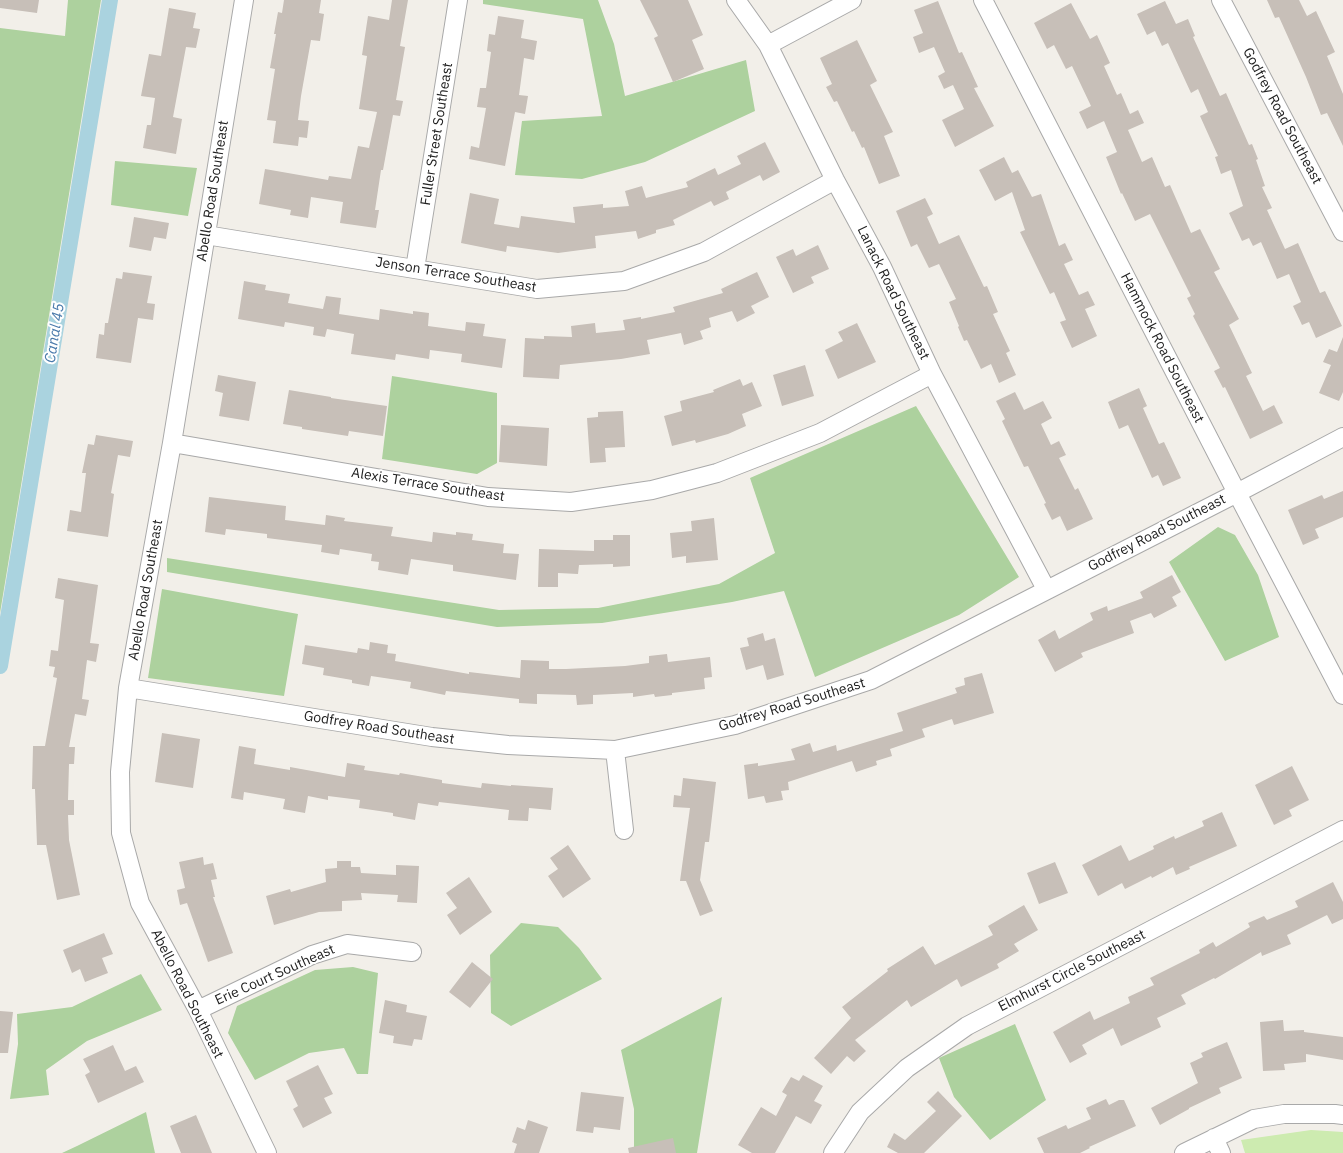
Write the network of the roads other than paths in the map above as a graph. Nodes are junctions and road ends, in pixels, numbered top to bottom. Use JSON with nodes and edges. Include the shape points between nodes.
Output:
{"nodes":[{"id":1,"x":244,"y":0,"type":"edge"},
{"id":2,"x":458,"y":0,"type":"edge"},
{"id":3,"x":736,"y":0,"type":"edge"},
{"id":4,"x":852,"y":0,"type":"edge"},
{"id":5,"x":983,"y":0,"type":"edge"},
{"id":6,"x":1221,"y":0,"type":"edge"},
{"id":7,"x":768,"y":45,"type":"junction"},
{"id":8,"x":835,"y":180,"type":"junction"},
{"id":9,"x":1343,"y":232,"type":"edge"},
{"id":10,"x":206,"y":235,"type":"junction"},
{"id":11,"x":415,"y":269,"type":"junction"},
{"id":12,"x":932,"y":374,"type":"junction"},
{"id":13,"x":1343,"y":437,"type":"edge"},
{"id":14,"x":172,"y":443,"type":"junction"},
{"id":15,"x":1237,"y":493,"type":"junction"},
{"id":16,"x":1046,"y":589,"type":"junction"},
{"id":17,"x":128,"y":688,"type":"junction"},
{"id":18,"x":1343,"y":695,"type":"edge"},
{"id":19,"x":615,"y":750,"type":"junction"},
{"id":20,"x":624,"y":830,"type":"dead end"},
{"id":21,"x":1343,"y":830,"type":"edge"},
{"id":22,"x":412,"y":952,"type":"dead end"},
{"id":23,"x":198,"y":1010,"type":"junction"},
{"id":24,"x":1343,"y":1115,"type":"edge"},
{"id":25,"x":1217,"y":1146,"type":"edge"},
{"id":26,"x":267,"y":1153,"type":"edge"},
{"id":27,"x":833,"y":1153,"type":"edge"},
{"id":28,"x":1184,"y":1153,"type":"edge"}],
"edges":[{"from":1,"to":10,"type":"street","name":"Abello Road Southeast"},
{"from":2,"to":11,"type":"street","name":"Fuller Street Southeast"},
{"from":3,"to":7,"type":"street","name":"Lanack Road Southeast"},
{"from":4,"to":7,"type":"street"},
{"from":5,"to":15,"type":"street","name":"Hammock Road Southeast"},
{"from":6,"to":9,"type":"street","name":"Godfrey Road Southeast"},
{"from":7,"to":8,"type":"street","name":"Lanack Road Southeast"},
{"from":8,"to":11,"type":"street","name":"Jenson Terrace Southeast","via":[[704,252],[624,281],[537,289]]},
{"from":8,"to":12,"type":"street","name":"Lanack Road Southeast","via":[[882,267]]},
{"from":10,"to":11,"type":"street","name":"Jenson Terrace Southeast"},
{"from":10,"to":14,"type":"street","name":"Abello Road Southeast"},
{"from":12,"to":14,"type":"street","name":"Alexis Terrace Southeast","via":[[820,432],[717,473],[652,490],[571,502],[488,497]]},
{"from":12,"to":16,"type":"street","name":"Lanack Road Southeast"},
{"from":13,"to":15,"type":"street","name":"Godfrey Road Southeast"},
{"from":14,"to":17,"type":"street","name":"Abello Road Southeast"},
{"from":15,"to":16,"type":"street","name":"Godfrey Road Southeast"},
{"from":15,"to":18,"type":"street","name":"Hammock Road Southeast"},
{"from":16,"to":19,"type":"street","name":"Godfrey Road Southeast","via":[[870,680],[736,725]]},
{"from":17,"to":19,"type":"street","name":"Godfrey Road Southeast","via":[[432,737],[508,745]]},
{"from":17,"to":23,"type":"street","name":"Abello Road Southeast","via":[[120,772],[121,833],[140,903]]},
{"from":19,"to":20,"type":"street"},
{"from":21,"to":27,"type":"street","name":"Elmhurst Circle Southeast","via":[[967,1026],[907,1068],[860,1112]]},
{"from":22,"to":23,"type":"street","name":"Erie Court Southeast","via":[[347,944],[312,956]]},
{"from":23,"to":26,"type":"street","name":"Abello Road Southeast"},
{"from":24,"to":25,"type":"street","via":[[1284,1114],[1254,1119]]},
{"from":25,"to":28,"type":"street"}]}
